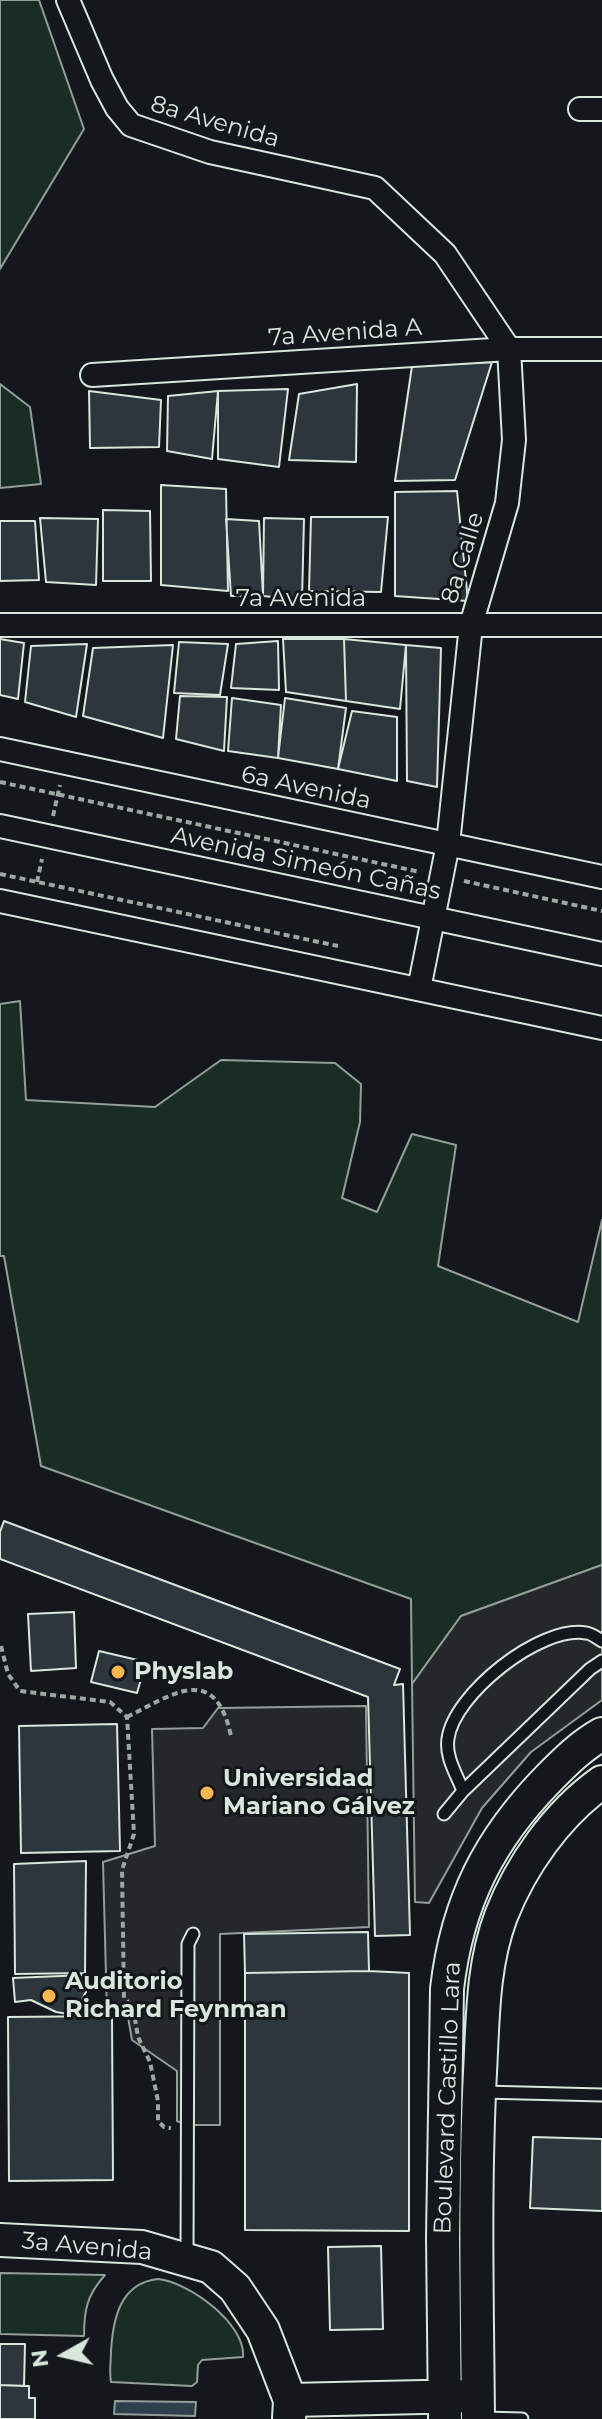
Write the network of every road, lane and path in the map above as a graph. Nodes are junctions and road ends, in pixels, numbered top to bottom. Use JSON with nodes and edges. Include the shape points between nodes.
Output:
{"nodes":[{"id":1,"x":68,"y":0,"type":"edge"},
{"id":2,"x":509,"y":349,"type":"junction"},
{"id":3,"x":602,"y":349,"type":"edge"},
{"id":4,"x":92,"y":375,"type":"dead end"},
{"id":5,"x":0,"y":625,"type":"edge"},
{"id":6,"x":471,"y":625,"type":"junction"},
{"id":7,"x":602,"y":625,"type":"edge"},
{"id":8,"x":0,"y":749,"type":"edge"},
{"id":9,"x":0,"y":782,"type":"edge"},
{"id":10,"x":0,"y":826,"type":"edge"},
{"id":11,"x":448,"y":844,"type":"junction"},
{"id":12,"x":0,"y":874,"type":"edge"},
{"id":13,"x":441,"y":877,"type":"junction"},
{"id":14,"x":602,"y":877,"type":"edge"},
{"id":15,"x":0,"y":901,"type":"edge"},
{"id":16,"x":602,"y":911,"type":"edge"},
{"id":17,"x":433,"y":918,"type":"junction"},
{"id":18,"x":338,"y":946,"type":"dead end"},
{"id":19,"x":602,"y":954,"type":"edge"},
{"id":20,"x":419,"y":989,"type":"junction"},
{"id":21,"x":602,"y":1028,"type":"edge"},
{"id":22,"x":602,"y":1641,"type":"edge"},
{"id":23,"x":1,"y":1646,"type":"edge"},
{"id":24,"x":602,"y":1661,"type":"edge"},
{"id":25,"x":127,"y":1717,"type":"junction"},
{"id":26,"x":602,"y":1734,"type":"edge"},
{"id":27,"x":231,"y":1736,"type":"dead end"},
{"id":28,"x":602,"y":1782,"type":"edge"},
{"id":29,"x":463,"y":1791,"type":"junction"},
{"id":30,"x":444,"y":1814,"type":"dead end"},
{"id":31,"x":193,"y":1934,"type":"dead end"},
{"id":32,"x":450,"y":1962,"type":"junction"},
{"id":33,"x":487,"y":1969,"type":"junction"},
{"id":34,"x":602,"y":2095,"type":"edge"},
{"id":35,"x":478,"y":2102,"type":"junction"},
{"id":36,"x":444,"y":2113,"type":"junction"},
{"id":37,"x":164,"y":2127,"type":"dead end"},
{"id":38,"x":476,"y":2235,"type":"junction"},
{"id":39,"x":443,"y":2237,"type":"junction"},
{"id":40,"x":0,"y":2240,"type":"edge"},
{"id":41,"x":187,"y":2258,"type":"junction"},
{"id":42,"x":445,"y":2407,"type":"edge"},
{"id":43,"x":289,"y":2409,"type":"edge"},
{"id":44,"x":478,"y":2411,"type":"edge"},
{"id":45,"x":522,"y":2419,"type":"edge"}],
"edges":[{"from":1,"to":2,"type":"street","name":"8a Avenida","via":[[102,80],[131,125],[210,152],[375,188],[445,254]]},
{"from":2,"to":3,"type":"street","name":"7a Avenida A"},
{"from":2,"to":4,"type":"street","name":"7a Avenida A"},
{"from":2,"to":6,"type":"street","name":"8a Calle","via":[[514,440],[507,503]]},
{"from":5,"to":6,"type":"street","name":"7a Avenida"},
{"from":6,"to":7,"type":"street","name":"7a Avenida"},
{"from":6,"to":11,"type":"street","name":"8a Calle"},
{"from":8,"to":11,"type":"street","name":"6a Avenida"},
{"from":9,"to":13,"type":"path"},
{"from":10,"to":17,"type":"street","name":"Avenida Simeón Cañas"},
{"from":11,"to":13,"type":"street","name":"8a Calle"},
{"from":11,"to":14,"type":"street","name":"6a Avenida"},
{"from":12,"to":18,"type":"path"},
{"from":13,"to":16,"type":"path"},
{"from":13,"to":17,"type":"street","name":"8a Calle"},
{"from":15,"to":20,"type":"street"},
{"from":17,"to":19,"type":"street","name":"Avenida Simeón Cañas"},
{"from":17,"to":20,"type":"street","name":"8a Calle"},
{"from":20,"to":21,"type":"street"},
{"from":22,"to":29,"type":"lane","via":[[587,1632],[547,1639],[486,1680],[455,1717],[448,1737],[448,1753]]},
{"from":23,"to":25,"type":"path","via":[[8,1674],[20,1691],[110,1702]]},
{"from":24,"to":29,"type":"lane"},
{"from":25,"to":27,"type":"path","via":[[197,1688],[213,1697]]},
{"from":25,"to":37,"type":"path","via":[[134,1834],[122,1870],[124,1998],[133,2007],[138,2037],[150,2062],[158,2121]]},
{"from":26,"to":32,"type":"street","name":"Boulevard Castillo Lara","via":[[580,1747],[532,1795],[490,1849],[463,1908]]},
{"from":28,"to":33,"type":"street","name":"Boulevard Castillo Lara","via":[[540,1843],[506,1906]]},
{"from":29,"to":30,"type":"lane"},
{"from":31,"to":41,"type":"lane","via":[[188,1944]]},
{"from":32,"to":33,"type":"street"},
{"from":32,"to":36,"type":"street","name":"Boulevard Castillo Lara"},
{"from":33,"to":35,"type":"street","name":"Boulevard Castillo Lara"},
{"from":34,"to":35,"type":"lane"},
{"from":35,"to":36,"type":"street"},
{"from":35,"to":38,"type":"street","name":"Boulevard Castillo Lara"},
{"from":36,"to":39,"type":"street","name":"Boulevard Castillo Lara"},
{"from":38,"to":39,"type":"street"},
{"from":38,"to":44,"type":"street","name":"Boulevard Castillo Lara"},
{"from":39,"to":42,"type":"street","name":"Boulevard Castillo Lara"},
{"from":40,"to":41,"type":"street","name":"3a Avenida","via":[[121,2245]]},
{"from":41,"to":43,"type":"street","name":"3a Avenida","via":[[211,2267],[235,2288],[263,2330]]},
{"from":42,"to":43,"type":"street","name":"3a Avenida"},
{"from":42,"to":44,"type":"street","name":"3a Avenida"},
{"from":44,"to":45,"type":"lane"}]}
